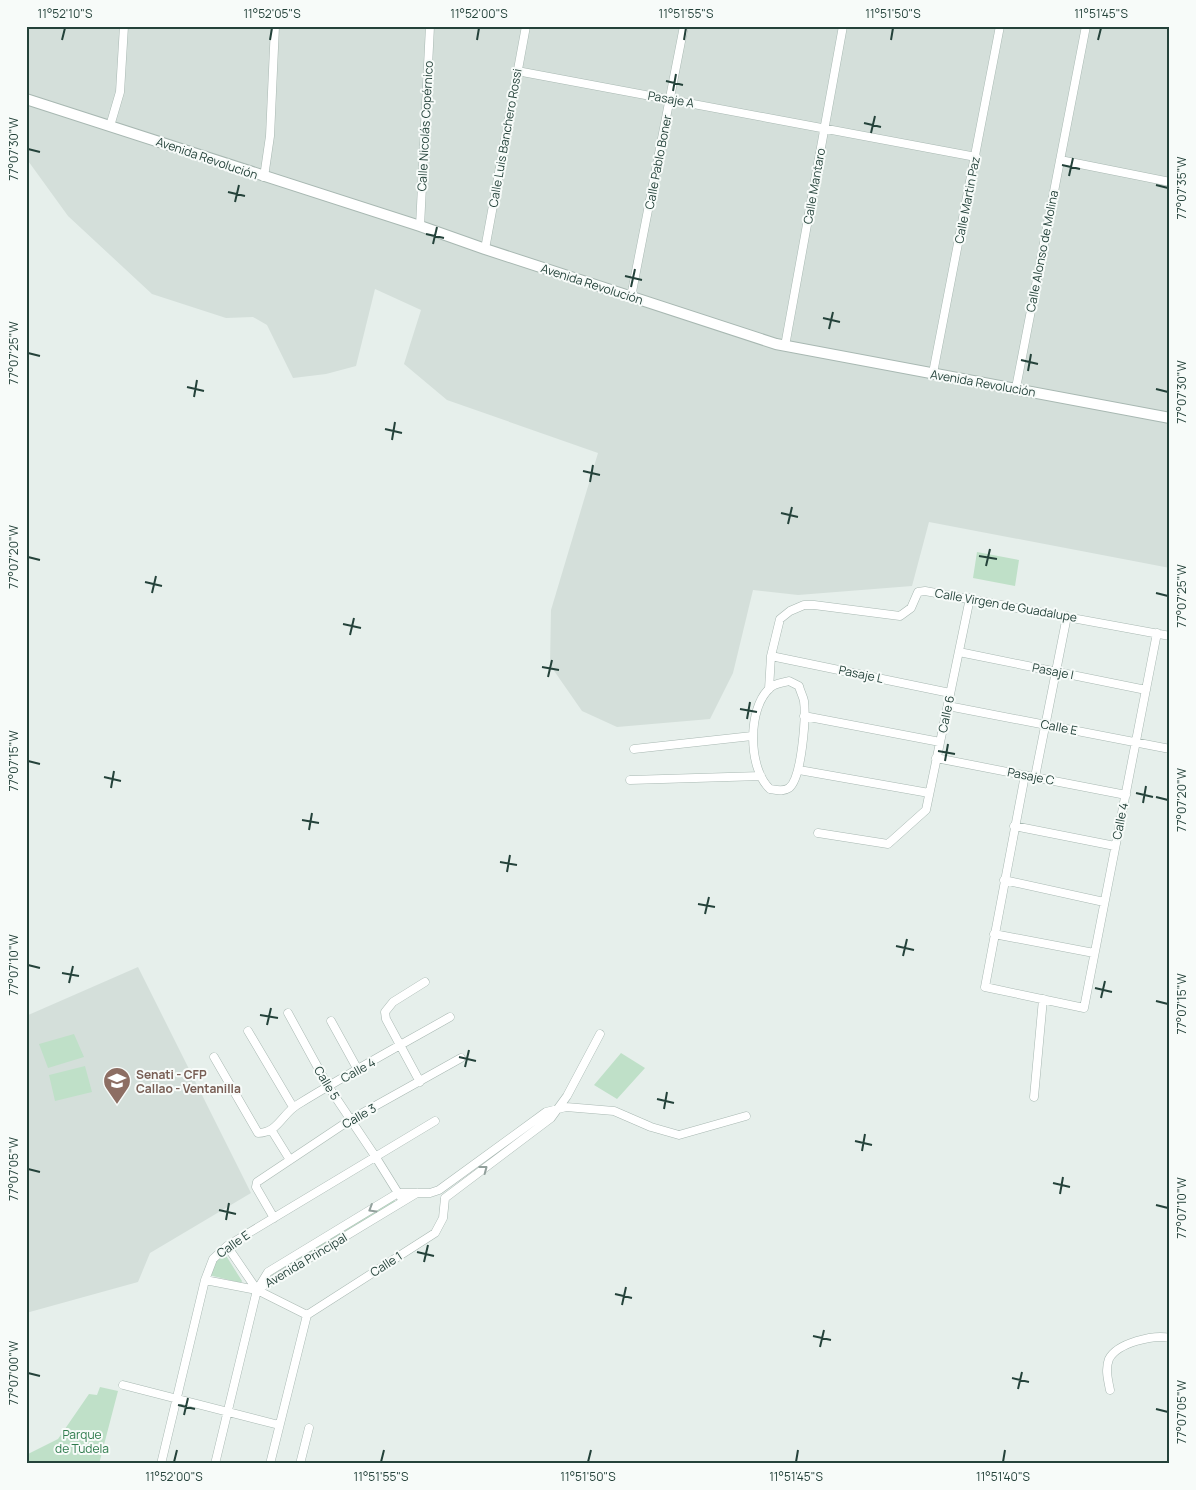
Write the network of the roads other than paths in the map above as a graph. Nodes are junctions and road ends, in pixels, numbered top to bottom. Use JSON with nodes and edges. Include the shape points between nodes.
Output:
{"nodes":[{"id":1,"x":124,"y":26,"type":"edge"},
{"id":2,"x":275,"y":26,"type":"edge"},
{"id":3,"x":430,"y":26,"type":"edge"},
{"id":4,"x":526,"y":26,"type":"edge"},
{"id":5,"x":684,"y":26,"type":"edge"},
{"id":6,"x":843,"y":26,"type":"edge"},
{"id":7,"x":1000,"y":26,"type":"edge"},
{"id":8,"x":1086,"y":26,"type":"edge"},
{"id":9,"x":517,"y":71,"type":"junction"},
{"id":10,"x":26,"y":99,"type":"edge"},
{"id":11,"x":670,"y":99,"type":"junction"},
{"id":12,"x":110,"y":126,"type":"junction"},
{"id":13,"x":824,"y":128,"type":"junction"},
{"id":14,"x":976,"y":157,"type":"junction"},
{"id":15,"x":1060,"y":160,"type":"junction"},
{"id":16,"x":264,"y":177,"type":"junction"},
{"id":17,"x":1170,"y":182,"type":"edge"},
{"id":18,"x":420,"y":226,"type":"junction"},
{"id":19,"x":485,"y":249,"type":"junction"},
{"id":20,"x":632,"y":297,"type":"junction"},
{"id":21,"x":785,"y":346,"type":"junction"},
{"id":22,"x":933,"y":373,"type":"junction"},
{"id":23,"x":1016,"y":388,"type":"junction"},
{"id":24,"x":1170,"y":418,"type":"edge"},
{"id":25,"x":970,"y":598,"type":"junction"},
{"id":26,"x":1067,"y":616,"type":"junction"},
{"id":27,"x":1157,"y":633,"type":"junction"},
{"id":28,"x":1170,"y":636,"type":"edge"},
{"id":29,"x":959,"y":652,"type":"junction"},
{"id":30,"x":771,"y":656,"type":"junction"},
{"id":31,"x":1056,"y":672,"type":"junction"},
{"id":32,"x":769,"y":689,"type":"junction"},
{"id":33,"x":1146,"y":690,"type":"junction"},
{"id":34,"x":950,"y":693,"type":"junction"},
{"id":35,"x":948,"y":706,"type":"junction"},
{"id":36,"x":804,"y":716,"type":"junction"},
{"id":37,"x":1046,"y":725,"type":"junction"},
{"id":38,"x":752,"y":736,"type":"junction"},
{"id":39,"x":940,"y":742,"type":"junction"},
{"id":40,"x":1136,"y":742,"type":"junction"},
{"id":41,"x":634,"y":749,"type":"dead end"},
{"id":42,"x":1170,"y":749,"type":"edge"},
{"id":43,"x":936,"y":758,"type":"junction"},
{"id":44,"x":799,"y":770,"type":"junction"},
{"id":45,"x":1025,"y":775,"type":"junction"},
{"id":46,"x":761,"y":776,"type":"junction"},
{"id":47,"x":1035,"y":777,"type":"junction"},
{"id":48,"x":630,"y":780,"type":"dead end"},
{"id":49,"x":929,"y":793,"type":"junction"},
{"id":50,"x":1126,"y":794,"type":"junction"},
{"id":51,"x":1014,"y":826,"type":"junction"},
{"id":52,"x":818,"y":833,"type":"dead end"},
{"id":53,"x":1115,"y":846,"type":"junction"},
{"id":54,"x":1004,"y":880,"type":"junction"},
{"id":55,"x":1104,"y":902,"type":"junction"},
{"id":56,"x":994,"y":934,"type":"junction"},
{"id":57,"x":1094,"y":953,"type":"junction"},
{"id":58,"x":425,"y":982,"type":"dead end"},
{"id":59,"x":1043,"y":999,"type":"junction"},
{"id":60,"x":288,"y":1013,"type":"dead end"},
{"id":61,"x":450,"y":1017,"type":"dead end"},
{"id":62,"x":331,"y":1021,"type":"dead end"},
{"id":63,"x":248,"y":1031,"type":"dead end"},
{"id":64,"x":600,"y":1034,"type":"dead end"},
{"id":65,"x":401,"y":1045,"type":"junction"},
{"id":66,"x":214,"y":1057,"type":"dead end"},
{"id":67,"x":461,"y":1058,"type":"dead end"},
{"id":68,"x":358,"y":1070,"type":"junction"},
{"id":69,"x":420,"y":1082,"type":"junction"},
{"id":70,"x":328,"y":1086,"type":"junction"},
{"id":71,"x":1034,"y":1097,"type":"dead end"},
{"id":72,"x":293,"y":1107,"type":"junction"},
{"id":73,"x":558,"y":1108,"type":"junction"},
{"id":74,"x":746,"y":1116,"type":"dead end"},
{"id":75,"x":350,"y":1120,"type":"junction"},
{"id":76,"x":435,"y":1121,"type":"dead end"},
{"id":77,"x":272,"y":1131,"type":"junction"},
{"id":78,"x":375,"y":1156,"type":"junction"},
{"id":79,"x":290,"y":1160,"type":"junction"},
{"id":80,"x":440,"y":1190,"type":"junction"},
{"id":81,"x":398,"y":1193,"type":"junction"},
{"id":82,"x":417,"y":1193,"type":"junction"},
{"id":83,"x":445,"y":1198,"type":"junction"},
{"id":84,"x":403,"y":1202,"type":"junction"},
{"id":85,"x":274,"y":1218,"type":"junction"},
{"id":86,"x":227,"y":1246,"type":"junction"},
{"id":87,"x":205,"y":1280,"type":"junction"},
{"id":88,"x":256,"y":1290,"type":"junction"},
{"id":89,"x":307,"y":1315,"type":"junction"},
{"id":90,"x":1170,"y":1338,"type":"edge"},
{"id":91,"x":123,"y":1385,"type":"dead end"},
{"id":92,"x":1110,"y":1390,"type":"dead end"},
{"id":93,"x":177,"y":1399,"type":"junction"},
{"id":94,"x":227,"y":1412,"type":"junction"},
{"id":95,"x":280,"y":1425,"type":"junction"},
{"id":96,"x":308,"y":1428,"type":"dead end"},
{"id":97,"x":161,"y":1464,"type":"edge"},
{"id":98,"x":215,"y":1464,"type":"edge"},
{"id":99,"x":270,"y":1464,"type":"edge"},
{"id":100,"x":300,"y":1464,"type":"edge"}],
"edges":[{"from":1,"to":12,"type":"street","via":[[120,92]]},
{"from":2,"to":16,"type":"street","via":[[270,136]]},
{"from":3,"to":18,"type":"street","name":"Calle Nicolás Copérnico"},
{"from":4,"to":9,"type":"street","name":"Calle Luis Banchero Rossi"},
{"from":5,"to":11,"type":"street","name":"Calle Pablo Boner"},
{"from":6,"to":13,"type":"street","name":"Calle Mantaro"},
{"from":7,"to":14,"type":"street","name":"Calle Martin Paz"},
{"from":8,"to":15,"type":"street","name":"Calle Alonso de Molina"},
{"from":9,"to":11,"type":"street","name":"Pasaje A"},
{"from":9,"to":19,"type":"street","name":"Calle Luis Banchero Rossi"},
{"from":10,"to":12,"type":"street","name":"Avenida Revolución"},
{"from":11,"to":13,"type":"street","name":"Pasaje A"},
{"from":11,"to":20,"type":"street","name":"Calle Pablo Boner"},
{"from":12,"to":16,"type":"street","name":"Avenida Revolución"},
{"from":13,"to":14,"type":"street","name":"Pasaje A"},
{"from":13,"to":21,"type":"street","name":"Calle Mantaro"},
{"from":14,"to":22,"type":"street","name":"Calle Martin Paz"},
{"from":15,"to":17,"type":"street"},
{"from":15,"to":23,"type":"street","name":"Calle Alonso de Molina"},
{"from":16,"to":18,"type":"street","name":"Avenida Revolución"},
{"from":18,"to":19,"type":"street","name":"Avenida Revolución"},
{"from":19,"to":20,"type":"street","name":"Avenida Revolución"},
{"from":20,"to":21,"type":"street","name":"Avenida Revolución"},
{"from":21,"to":22,"type":"street","name":"Avenida Revolución"},
{"from":22,"to":23,"type":"street","name":"Avenida Revolución"},
{"from":23,"to":24,"type":"street","name":"Avenida Revolución"},
{"from":25,"to":26,"type":"street","name":"Calle Virgen de Guadalupe"},
{"from":25,"to":29,"type":"street","name":"Calle 6"},
{"from":25,"to":30,"type":"street","name":"Calle Virgen de Guadalupe","via":[[918,592],[911,608],[897,616],[814,605],[797,608],[780,619]]},
{"from":26,"to":27,"type":"street","name":"Calle Virgen de Guadalupe"},
{"from":26,"to":31,"type":"street"},
{"from":27,"to":28,"type":"street","name":"Calle Virgen de Guadalupe"},
{"from":27,"to":33,"type":"street","name":"Calle 4"},
{"from":29,"to":31,"type":"street","name":"Pasaje I"},
{"from":29,"to":34,"type":"street","name":"Calle 6"},
{"from":30,"to":32,"type":"street","name":"Calle Virgen de Guadalupe"},
{"from":30,"to":34,"type":"street","name":"Pasaje L"},
{"from":31,"to":33,"type":"street","name":"Pasaje I"},
{"from":31,"to":37,"type":"street"},
{"from":32,"to":36,"type":"street","via":[[789,681],[799,686],[804,700]]},
{"from":32,"to":38,"type":"street","via":[[756,714]]},
{"from":33,"to":40,"type":"street","name":"Calle 4"},
{"from":34,"to":35,"type":"street","name":"Calle 6"},
{"from":35,"to":37,"type":"street","name":"Calle E"},
{"from":35,"to":39,"type":"street","name":"Calle 6"},
{"from":36,"to":39,"type":"street"},
{"from":36,"to":44,"type":"street"},
{"from":37,"to":40,"type":"street","name":"Calle E"},
{"from":37,"to":47,"type":"street"},
{"from":38,"to":41,"type":"street"},
{"from":38,"to":46,"type":"street"},
{"from":39,"to":43,"type":"street","name":"Calle 6"},
{"from":40,"to":42,"type":"street","name":"Calle E"},
{"from":40,"to":50,"type":"street","name":"Calle 4"},
{"from":43,"to":45,"type":"street","name":"Pasaje C"},
{"from":43,"to":49,"type":"street","name":"Calle 6"},
{"from":44,"to":46,"type":"street","via":[[795,781],[780,791],[770,789]]},
{"from":44,"to":49,"type":"street"},
{"from":45,"to":47,"type":"street","name":"Pasaje C"},
{"from":45,"to":51,"type":"street"},
{"from":46,"to":48,"type":"street"},
{"from":47,"to":50,"type":"street","name":"Pasaje C"},
{"from":49,"to":52,"type":"street","name":"Calle 6","via":[[925,812],[888,844]]},
{"from":50,"to":53,"type":"street","name":"Calle 4"},
{"from":51,"to":53,"type":"street"},
{"from":51,"to":54,"type":"street"},
{"from":53,"to":55,"type":"street","name":"Calle 4"},
{"from":54,"to":55,"type":"street"},
{"from":54,"to":56,"type":"street"},
{"from":55,"to":57,"type":"street","name":"Calle 4"},
{"from":56,"to":57,"type":"street"},
{"from":56,"to":59,"type":"street","via":[[984,988]]},
{"from":57,"to":59,"type":"street","name":"Calle 4","via":[[1084,1008]]},
{"from":58,"to":65,"type":"street","via":[[393,1002],[385,1012]]},
{"from":59,"to":71,"type":"street"},
{"from":60,"to":70,"type":"street","name":"Calle 5"},
{"from":61,"to":65,"type":"street","name":"Calle 4"},
{"from":62,"to":68,"type":"street"},
{"from":63,"to":72,"type":"street"},
{"from":64,"to":73,"type":"street"},
{"from":65,"to":68,"type":"street","name":"Calle 4"},
{"from":65,"to":69,"type":"street"},
{"from":66,"to":77,"type":"street","via":[[258,1133]]},
{"from":67,"to":69,"type":"street","name":"Calle 3"},
{"from":68,"to":70,"type":"street","name":"Calle 4"},
{"from":69,"to":75,"type":"street","name":"Calle 3"},
{"from":70,"to":72,"type":"street","name":"Calle 4"},
{"from":70,"to":75,"type":"street","name":"Calle 5"},
{"from":72,"to":77,"type":"street","name":"Calle 4"},
{"from":73,"to":74,"type":"street","name":"Avenida Principal","via":[[614,1111],[679,1134]]},
{"from":73,"to":80,"type":"street","name":"Avenida Principal","via":[[546,1112]]},
{"from":83,"to":73,"type":"street","one_way":true,"via":[[551,1118]]},
{"from":75,"to":78,"type":"street","name":"Calle 5"},
{"from":75,"to":79,"type":"street","name":"Calle 3"},
{"from":76,"to":78,"type":"street","name":"Calle E"},
{"from":77,"to":79,"type":"street"},
{"from":78,"to":81,"type":"street","name":"Calle 5"},
{"from":78,"to":85,"type":"street","name":"Calle E"},
{"from":79,"to":85,"type":"street","name":"Calle 3","via":[[257,1182],[256,1187]]},
{"from":80,"to":82,"type":"street","name":"Avenida Principal"},
{"from":80,"to":83,"type":"street"},
{"from":81,"to":82,"type":"street","name":"Avenida Principal"},
{"from":81,"to":84,"type":"street","name":"Calle 5"},
{"from":81,"to":88,"type":"street","name":"Avenida Principal","one_way":true,"via":[[268,1272]]},
{"from":82,"to":84,"type":"street","name":"Avenida Principal"},
{"from":83,"to":89,"type":"street","name":"Calle 1","via":[[443,1218],[435,1233]]},
{"from":84,"to":88,"type":"street","name":"Avenida Principal"},
{"from":85,"to":86,"type":"street","name":"Calle E"},
{"from":86,"to":87,"type":"street","name":"Calle E","via":[[213,1259]]},
{"from":86,"to":88,"type":"street"},
{"from":87,"to":88,"type":"street"},
{"from":87,"to":93,"type":"street","name":"Calle E"},
{"from":88,"to":89,"type":"street"},
{"from":88,"to":94,"type":"street"},
{"from":89,"to":95,"type":"street"},
{"from":90,"to":92,"type":"street","via":[[1151,1337],[1114,1352],[1107,1370]]},
{"from":91,"to":93,"type":"street"},
{"from":93,"to":94,"type":"street"},
{"from":93,"to":97,"type":"street","name":"Calle E"},
{"from":94,"to":95,"type":"street"},
{"from":94,"to":98,"type":"street"},
{"from":95,"to":99,"type":"street"},
{"from":96,"to":100,"type":"street"}]}
